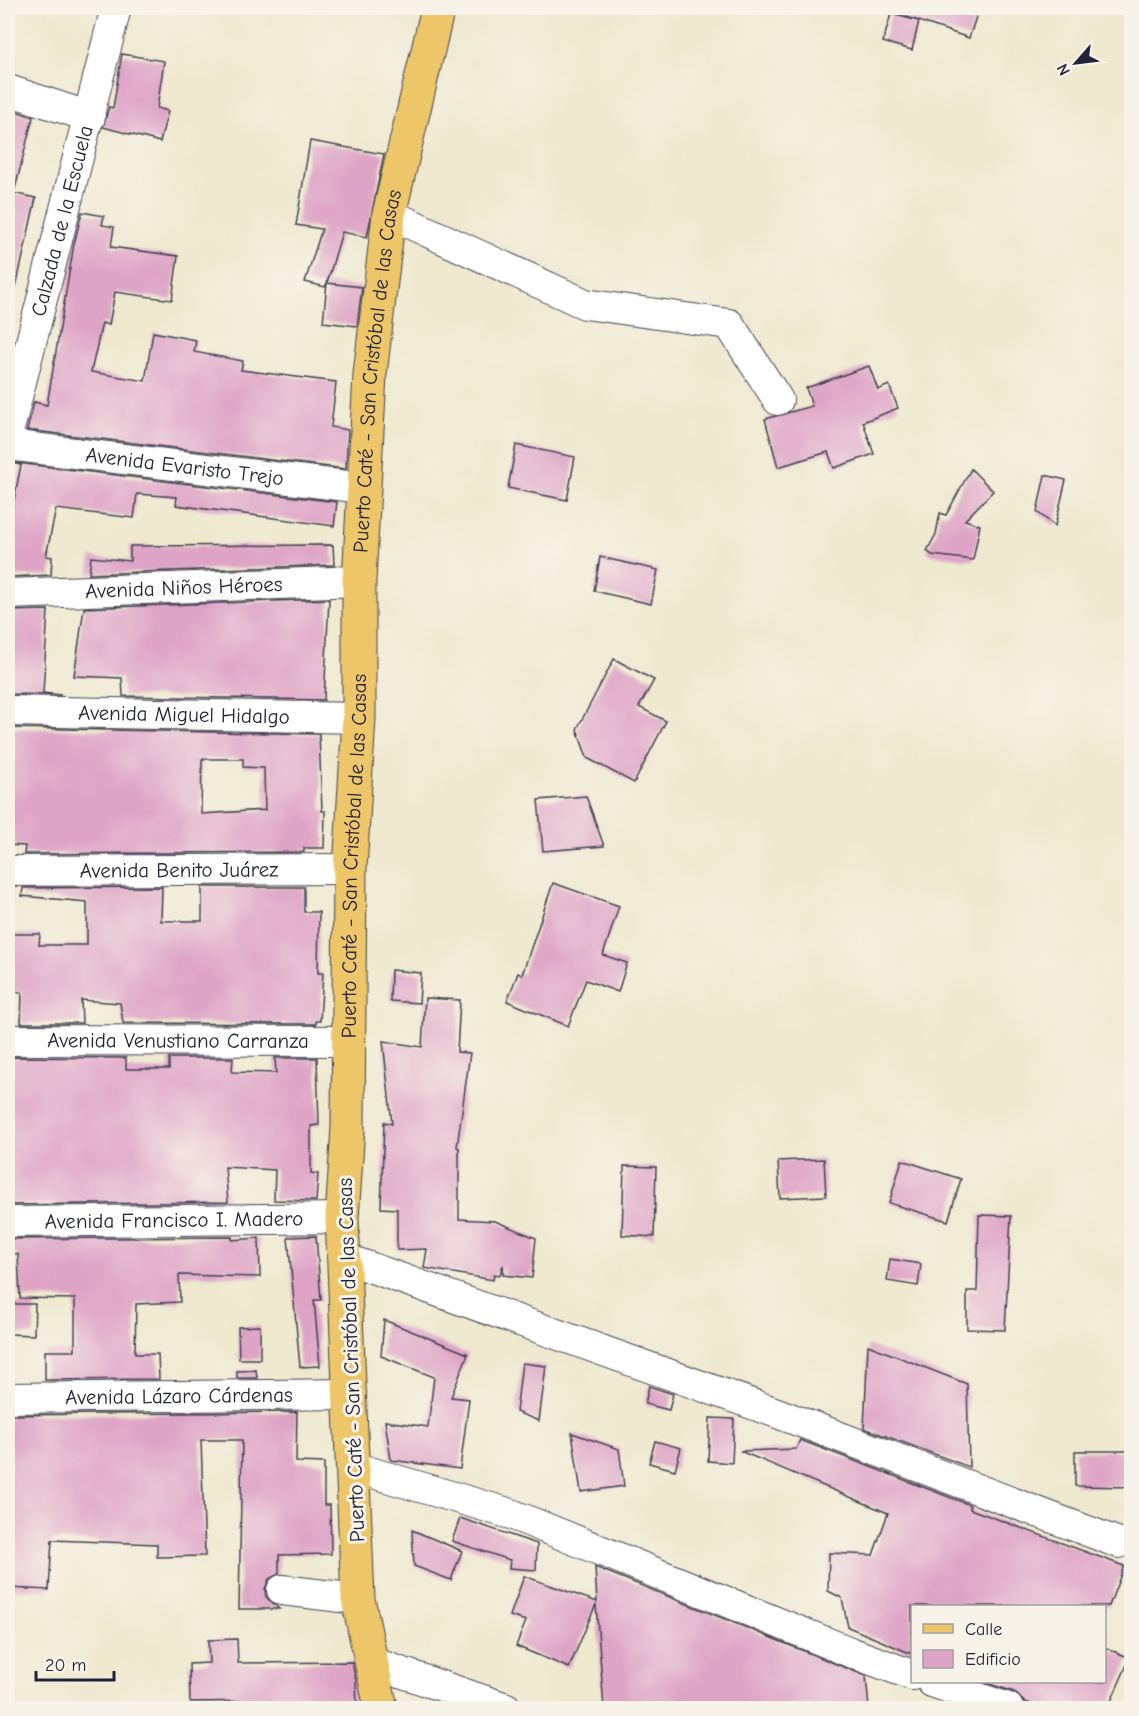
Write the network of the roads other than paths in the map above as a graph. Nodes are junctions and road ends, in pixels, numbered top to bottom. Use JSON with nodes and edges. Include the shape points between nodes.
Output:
{"nodes":[{"id":1,"x":116,"y":8,"type":"edge"},
{"id":2,"x":438,"y":8,"type":"edge"},
{"id":3,"x":8,"y":90,"type":"edge"},
{"id":4,"x":90,"y":117,"type":"junction"},
{"id":5,"x":389,"y":214,"type":"junction"},
{"id":6,"x":778,"y":400,"type":"dead end"},
{"id":7,"x":8,"y":433,"type":"edge"},
{"id":8,"x":8,"y":445,"type":"edge"},
{"id":9,"x":363,"y":488,"type":"junction"},
{"id":10,"x":359,"y":581,"type":"junction"},
{"id":11,"x":8,"y":594,"type":"edge"},
{"id":12,"x":8,"y":711,"type":"edge"},
{"id":13,"x":359,"y":718,"type":"junction"},
{"id":14,"x":350,"y":869,"type":"junction"},
{"id":15,"x":8,"y":871,"type":"edge"},
{"id":16,"x":8,"y":1040,"type":"edge"},
{"id":17,"x":347,"y":1041,"type":"junction"},
{"id":18,"x":342,"y":1218,"type":"junction"},
{"id":19,"x":8,"y":1222,"type":"edge"},
{"id":20,"x":344,"y":1258,"type":"junction"},
{"id":21,"x":351,"y":1394,"type":"junction"},
{"id":22,"x":8,"y":1398,"type":"edge"},
{"id":23,"x":353,"y":1467,"type":"junction"},
{"id":24,"x":1119,"y":1543,"type":"dead end"},
{"id":25,"x":282,"y":1590,"type":"dead end"},
{"id":26,"x":358,"y":1599,"type":"junction"},
{"id":27,"x":374,"y":1664,"type":"junction"},
{"id":28,"x":911,"y":1675,"type":"edge"},
{"id":29,"x":935,"y":1683,"type":"edge"},
{"id":30,"x":381,"y":1708,"type":"edge"},
{"id":31,"x":506,"y":1708,"type":"edge"},
{"id":32,"x":1008,"y":1708,"type":"edge"}],
"edges":[{"from":1,"to":4,"type":"street","name":"Calzada de la Escuela"},
{"from":2,"to":5,"type":"main road","name":"Puerto Caté - San Cristóbal de las Casas"},
{"from":3,"to":4,"type":"street"},
{"from":4,"to":7,"type":"street","name":"Calzada de la Escuela"},
{"from":5,"to":6,"type":"street","via":[[585,304],[729,324]]},
{"from":5,"to":9,"type":"main road","name":"Puerto Caté - San Cristóbal de las Casas","via":[[370,374]]},
{"from":8,"to":9,"type":"street","name":"Avenida Evaristo Trejo"},
{"from":9,"to":10,"type":"main road","name":"Puerto Caté - San Cristóbal de las Casas"},
{"from":10,"to":11,"type":"street","name":"Avenida Niños Héroes"},
{"from":10,"to":13,"type":"main road","name":"Puerto Caté - San Cristóbal de las Casas"},
{"from":12,"to":13,"type":"street","name":"Avenida Miguel Hidalgo"},
{"from":13,"to":14,"type":"main road","name":"Puerto Caté - San Cristóbal de las Casas"},
{"from":14,"to":15,"type":"street","name":"Avenida Benito Juárez"},
{"from":14,"to":17,"type":"main road","name":"Puerto Caté - San Cristóbal de las Casas"},
{"from":16,"to":17,"type":"street","name":"Avenida Venustiano Carranza"},
{"from":17,"to":18,"type":"main road","name":"Puerto Caté - San Cristóbal de las Casas","via":[[348,1127]]},
{"from":18,"to":19,"type":"street","name":"Avenida Francisco I. Madero"},
{"from":18,"to":20,"type":"main road","name":"Puerto Caté - San Cristóbal de las Casas"},
{"from":20,"to":21,"type":"main road","name":"Puerto Caté - San Cristóbal de las Casas"},
{"from":20,"to":24,"type":"street","via":[[777,1413]]},
{"from":21,"to":22,"type":"street","name":"Avenida Lázaro Cárdenas"},
{"from":21,"to":23,"type":"main road","name":"Puerto Caté - San Cristóbal de las Casas"},
{"from":23,"to":26,"type":"main road","name":"Puerto Caté - San Cristóbal de las Casas"},
{"from":23,"to":28,"type":"street","via":[[511,1514]]},
{"from":25,"to":26,"type":"street"},
{"from":26,"to":27,"type":"main road","name":"Puerto Caté - San Cristóbal de las Casas"},
{"from":27,"to":30,"type":"main road","name":"Puerto Caté - San Cristóbal de las Casas"},
{"from":27,"to":31,"type":"street"},
{"from":29,"to":32,"type":"street"}]}
